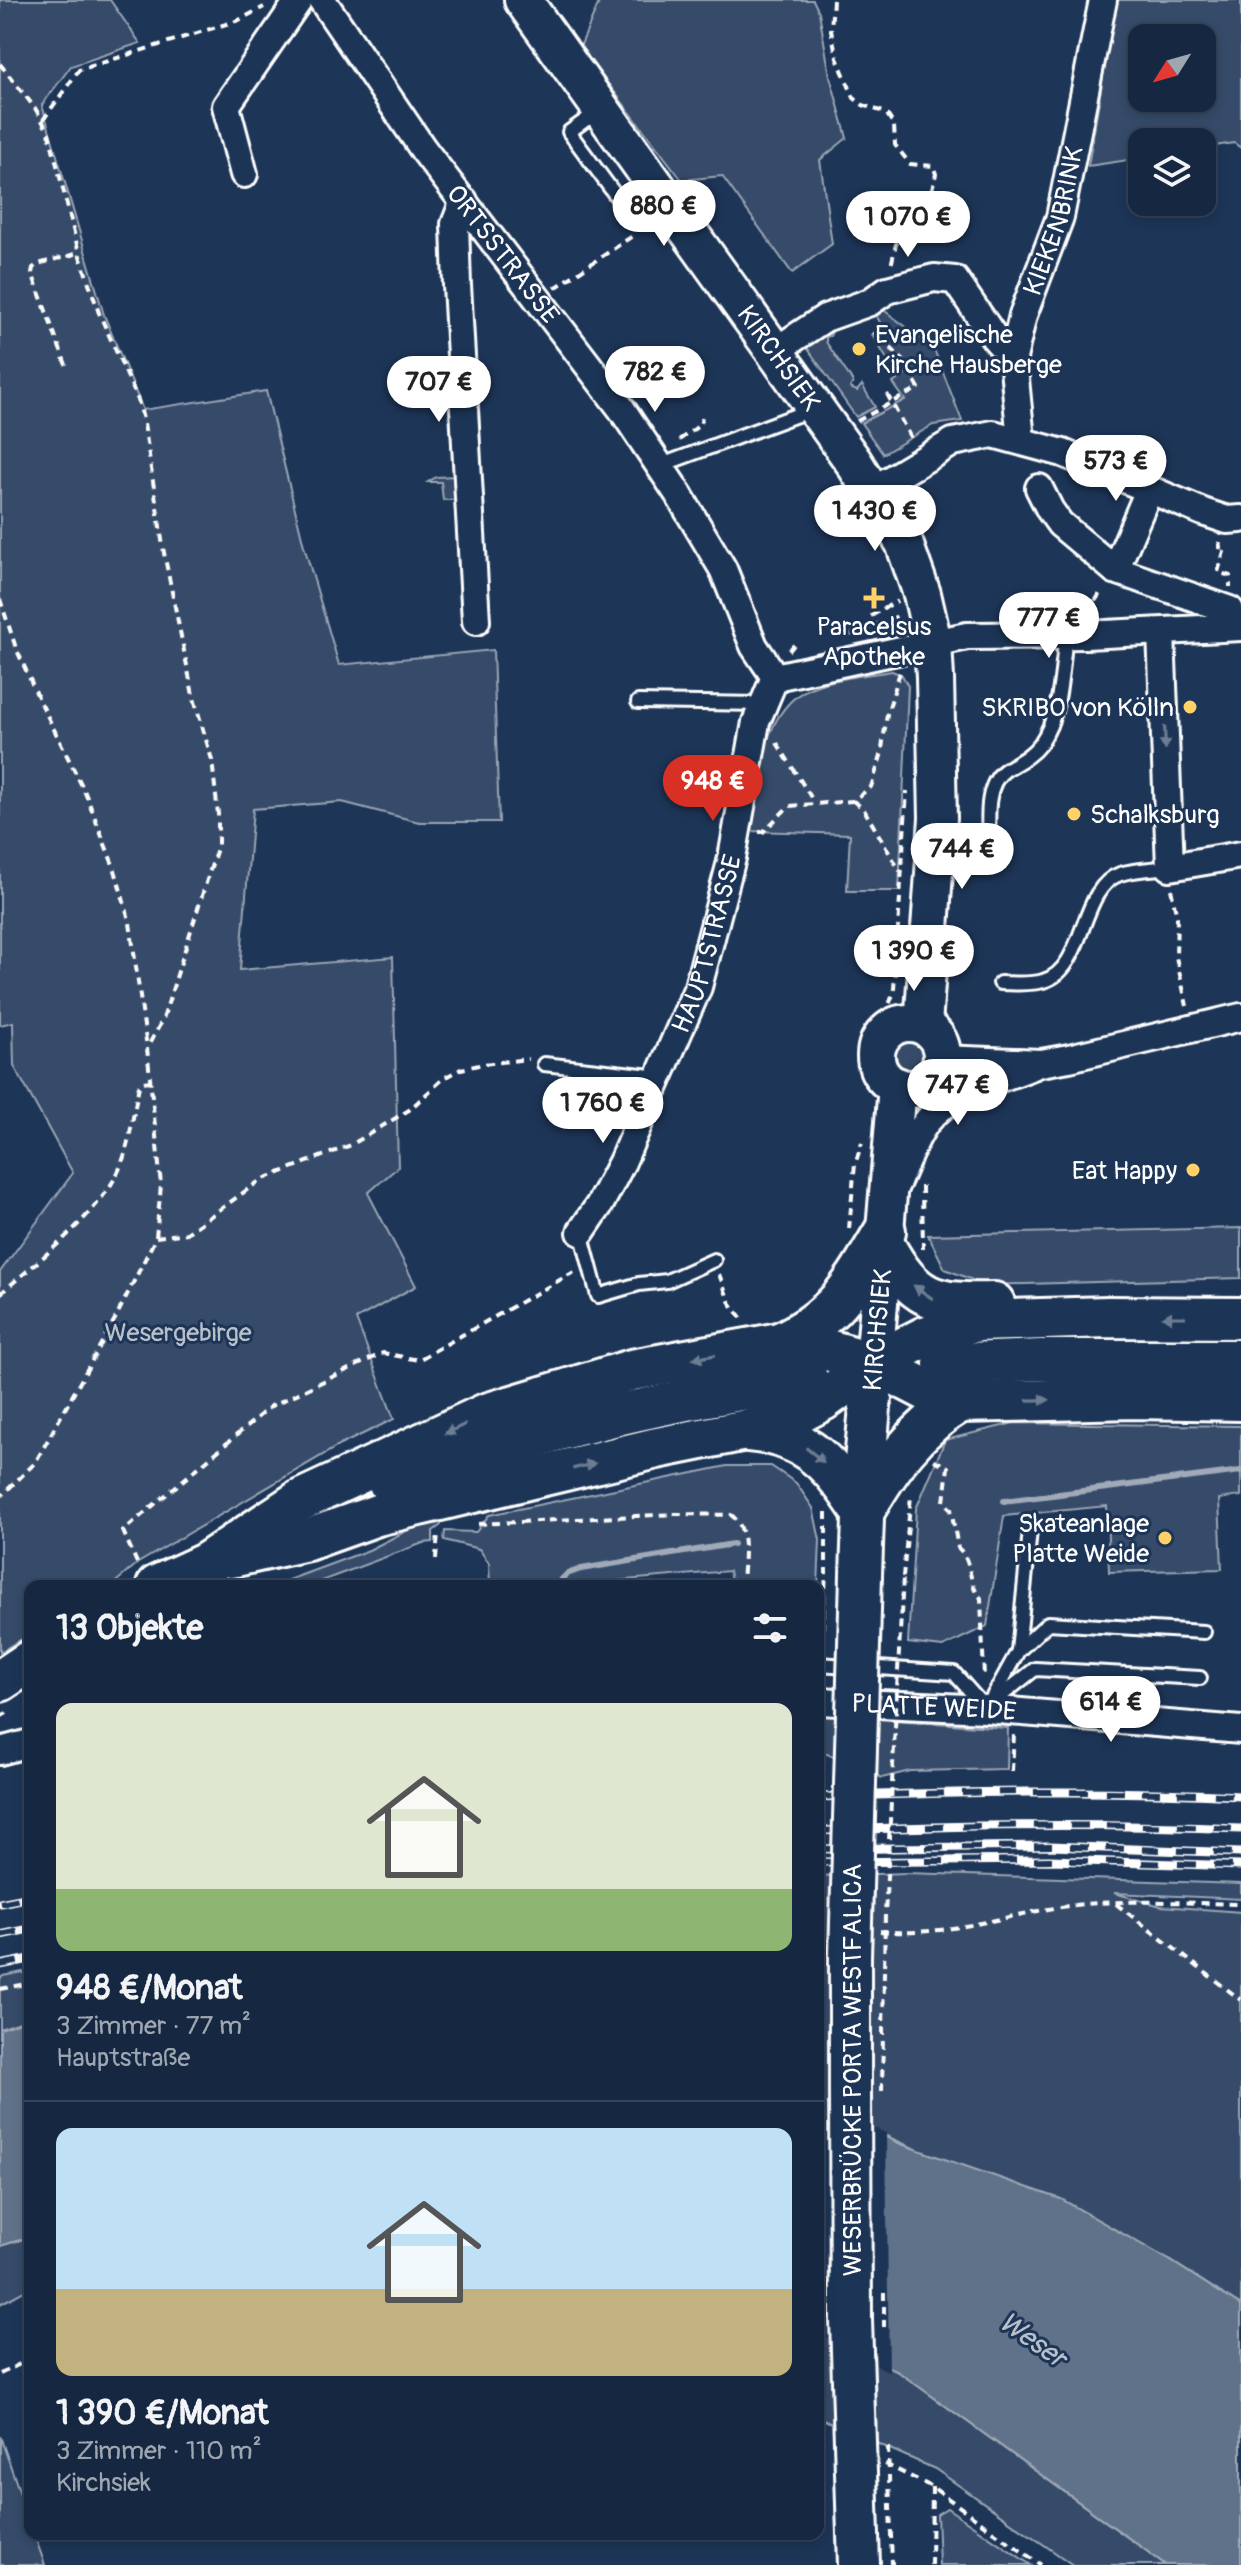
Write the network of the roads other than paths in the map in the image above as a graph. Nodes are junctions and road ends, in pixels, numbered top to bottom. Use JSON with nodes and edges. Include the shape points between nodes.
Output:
{"nodes":[{"id":1,"x":299,"y":0,"type":"edge"},
{"id":2,"x":322,"y":0,"type":"edge"},
{"id":3,"x":523,"y":0,"type":"edge"},
{"id":4,"x":1103,"y":0,"type":"edge"},
{"id":5,"x":244,"y":174,"type":"dead end"},
{"id":6,"x":464,"y":201,"type":"junction"},
{"id":7,"x":775,"y":351,"type":"junction"},
{"id":8,"x":1013,"y":358,"type":"junction"},
{"id":9,"x":825,"y":421,"type":"junction"},
{"id":10,"x":1021,"y":440,"type":"junction"},
{"id":11,"x":659,"y":466,"type":"junction"},
{"id":12,"x":1039,"y":488,"type":"dead end"},
{"id":13,"x":873,"y":490,"type":"junction"},
{"id":14,"x":1149,"y":490,"type":"junction"},
{"id":15,"x":1234,"y":519,"type":"edge"},
{"id":16,"x":1115,"y":570,"type":"junction"},
{"id":17,"x":476,"y":621,"type":"dead end"},
{"id":18,"x":1233,"y":621,"type":"edge"},
{"id":19,"x":1161,"y":632,"type":"junction"},
{"id":20,"x":1076,"y":635,"type":"junction"},
{"id":21,"x":921,"y":645,"type":"junction"},
{"id":22,"x":775,"y":677,"type":"junction"},
{"id":23,"x":638,"y":702,"type":"dead end"},
{"id":24,"x":759,"y":713,"type":"junction"},
{"id":25,"x":989,"y":848,"type":"dead end"},
{"id":26,"x":1241,"y":855,"type":"edge"},
{"id":27,"x":1170,"y":867,"type":"junction"},
{"id":28,"x":1000,"y":983,"type":"dead end"},
{"id":29,"x":1241,"y":1017,"type":"edge"},
{"id":30,"x":912,"y":1024,"type":"junction"},
{"id":31,"x":942,"y":1059,"type":"junction"},
{"id":32,"x":1041,"y":1063,"type":"junction"},
{"id":33,"x":544,"y":1064,"type":"road end"},
{"id":34,"x":660,"y":1077,"type":"junction"},
{"id":35,"x":884,"y":1085,"type":"junction"},
{"id":36,"x":885,"y":1227,"type":"junction"},
{"id":37,"x":581,"y":1232,"type":"joint"},
{"id":38,"x":714,"y":1260,"type":"road end"},
{"id":39,"x":1108,"y":1317,"type":"junction"},
{"id":40,"x":1241,"y":1318,"type":"edge"},
{"id":41,"x":780,"y":1343,"type":"junction"},
{"id":42,"x":1241,"y":1360,"type":"edge"},
{"id":43,"x":874,"y":1363,"type":"junction"},
{"id":44,"x":944,"y":1364,"type":"dead end"},
{"id":45,"x":807,"y":1378,"type":"dead end"},
{"id":46,"x":1241,"y":1400,"type":"edge"},
{"id":47,"x":960,"y":1402,"type":"junction"},
{"id":48,"x":746,"y":1430,"type":"junction"},
{"id":49,"x":844,"y":1509,"type":"junction"},
{"id":50,"x":1030,"y":1530,"type":"dead end"},
{"id":51,"x":208,"y":1562,"type":"junction"},
{"id":52,"x":844,"y":1574,"type":"joint"},
{"id":53,"x":149,"y":1579,"type":"edge"},
{"id":54,"x":1204,"y":1632,"type":"dead end"},
{"id":55,"x":1018,"y":1651,"type":"junction"},
{"id":56,"x":824,"y":1664,"type":"edge"},
{"id":57,"x":24,"y":1665,"type":"edge"},
{"id":58,"x":1200,"y":1678,"type":"dead end"},
{"id":59,"x":0,"y":1681,"type":"edge"},
{"id":60,"x":824,"y":1701,"type":"edge"},
{"id":61,"x":986,"y":1709,"type":"junction"},
{"id":62,"x":1241,"y":1730,"type":"edge"},
{"id":63,"x":24,"y":1745,"type":"edge"},
{"id":64,"x":0,"y":1751,"type":"edge"},
{"id":65,"x":859,"y":2565,"type":"edge"}],
"edges":[{"from":1,"to":5,"type":"street","via":[[226,106]]},
{"from":2,"to":6,"type":"street","name":"ORTSSTRASSE","via":[[393,108]]},
{"from":3,"to":7,"type":"main road","name":"KIRCHSIEK"},
{"from":4,"to":8,"type":"street","name":"KIEKENBRINK","via":[[1060,217],[1023,315]]},
{"from":6,"to":11,"type":"street","name":"ORTSSTRASSE"},
{"from":6,"to":17,"type":"street","via":[[455,224],[456,269]]},
{"from":7,"to":8,"type":"street","via":[[825,318],[887,290],[934,278],[955,280]]},
{"from":7,"to":9,"type":"main road","name":"KIRCHSIEK"},
{"from":8,"to":10,"type":"street","name":"KIEKENBRINK"},
{"from":9,"to":11,"type":"lane"},
{"from":9,"to":13,"type":"main road","name":"KIRCHSIEK"},
{"from":10,"to":13,"type":"street","via":[[993,434],[953,442]]},
{"from":10,"to":14,"type":"street"},
{"from":11,"to":22,"type":"street","name":"ORTSSTRASSE","via":[[723,569],[754,646]]},
{"from":12,"to":16,"type":"street","via":[[1060,524]]},
{"from":13,"to":21,"type":"main road","name":"KIRCHSIEK","via":[[904,543],[922,594]]},
{"from":14,"to":15,"type":"street"},
{"from":14,"to":16,"type":"street"},
{"from":16,"to":18,"type":"street"},
{"from":18,"to":19,"type":"street"},
{"from":19,"to":20,"type":"street"},
{"from":19,"to":27,"type":"street","one_way":true},
{"from":20,"to":21,"type":"street","via":[[967,636]]},
{"from":20,"to":25,"type":"lane","via":[[1051,723],[1031,754],[993,786]]},
{"from":21,"to":22,"type":"street"},
{"from":21,"to":30,"type":"main road","name":"KIRCHSIEK","via":[[936,755],[938,818]]},
{"from":22,"to":24,"type":"street","name":"HAUPTSTRASSE"},
{"from":23,"to":24,"type":"lane"},
{"from":24,"to":34,"type":"street","name":"HAUPTSTRASSE","via":[[698,987]]},
{"from":26,"to":27,"type":"street"},
{"from":27,"to":28,"type":"lane","via":[[1119,875],[1105,884],[1057,975],[1042,982]]},
{"from":29,"to":32,"type":"street"},
{"from":30,"to":31,"type":"main road","via":[[938,1039]]},
{"from":30,"to":35,"type":"main road","via":[[885,1034],[877,1051]]},
{"from":31,"to":32,"type":"street"},
{"from":31,"to":35,"type":"main road","via":[[927,1084]]},
{"from":32,"to":36,"type":"street","via":[[964,1095],[931,1117]]},
{"from":33,"to":34,"type":"lane"},
{"from":34,"to":37,"type":"street","name":"HAUPTSTRASSE","via":[[622,1162]]},
{"from":35,"to":36,"type":"main road","name":"KIRCHSIEK"},
{"from":39,"to":36,"type":"main road","one_way":true,"via":[[1048,1301],[934,1300],[904,1276]]},
{"from":36,"to":41,"type":"main road","via":[[835,1307]]},
{"from":36,"to":43,"type":"main road","name":"KIRCHSIEK"},
{"from":37,"to":38,"type":"lane","via":[[598,1296],[667,1281]]},
{"from":40,"to":39,"type":"main road","one_way":true},
{"from":39,"to":43,"type":"main road","via":[[958,1325]]},
{"from":41,"to":43,"type":"main road"},
{"from":41,"to":51,"type":"main road","one_way":true,"via":[[632,1370],[486,1414],[299,1501]]},
{"from":42,"to":44,"type":"main road"},
{"from":43,"to":47,"type":"main road"},
{"from":43,"to":48,"type":"main road","via":[[811,1408]]},
{"from":43,"to":49,"type":"main road","name":"KIRCHSIEK"},
{"from":45,"to":51,"type":"main road","via":[[701,1396],[501,1446],[383,1485]]},
{"from":47,"to":46,"type":"main road","one_way":true},
{"from":47,"to":49,"type":"main road","via":[[911,1441],[878,1486]]},
{"from":48,"to":49,"type":"main road","one_way":true,"via":[[789,1438],[817,1455],[848,1489]]},
{"from":51,"to":48,"type":"main road","one_way":true,"via":[[307,1540],[377,1515]]},
{"from":49,"to":52,"type":"main road","name":"KIRCHSIEK"},
{"from":50,"to":55,"type":"lane"},
{"from":51,"to":53,"type":"main road"},
{"from":52,"to":65,"type":"main road","name":"WESERBRÜCKE PORTA WESTFALICA","bridge":true,"via":[[851,2320]]},
{"from":54,"to":55,"type":"lane","via":[[1048,1623]]},
{"from":55,"to":61,"type":"lane"},
{"from":56,"to":61,"type":"lane","via":[[954,1673]]},
{"from":57,"to":59,"type":"main road"},
{"from":58,"to":61,"type":"lane","via":[[1035,1669]]},
{"from":60,"to":61,"type":"street","name":"PLATTE WEIDE"},
{"from":61,"to":62,"type":"street","name":"PLATTE WEIDE"},
{"from":63,"to":64,"type":"street"}]}
